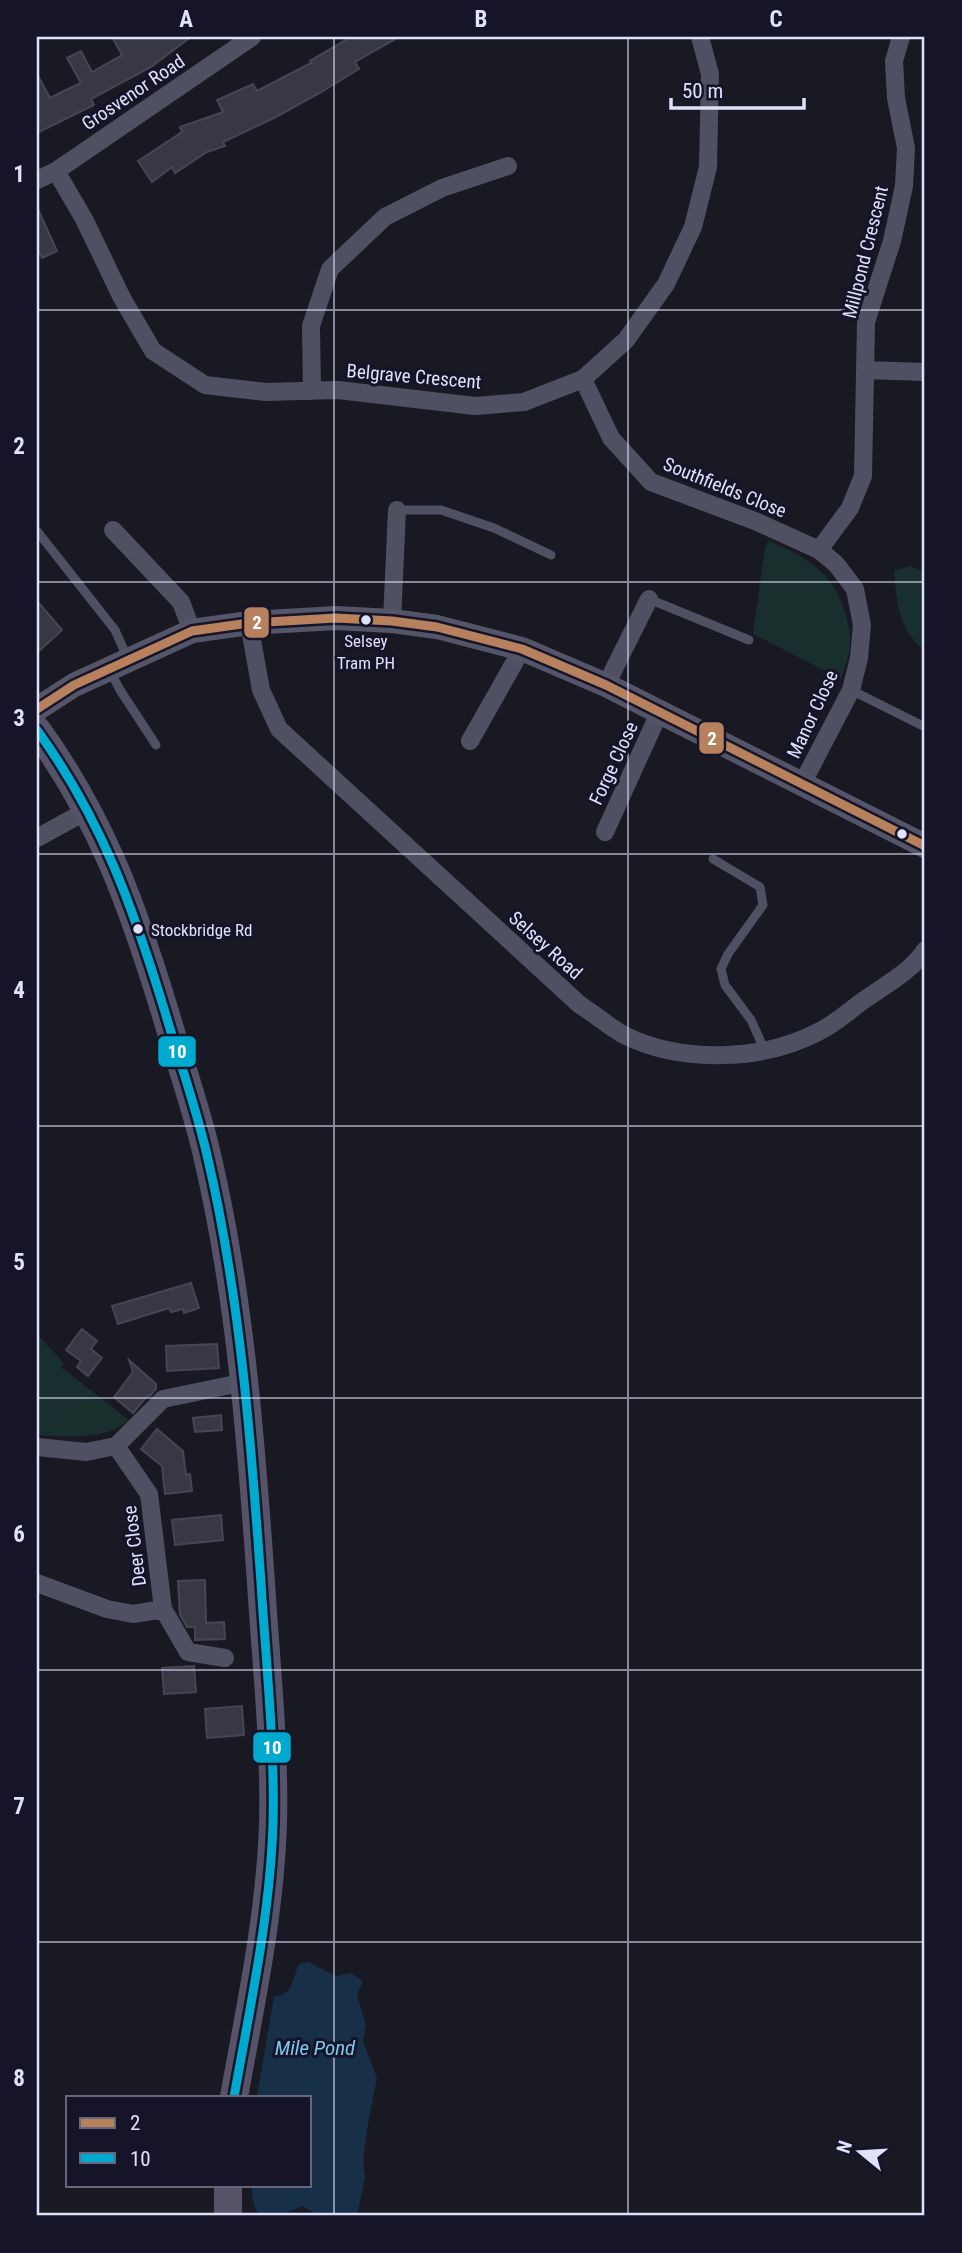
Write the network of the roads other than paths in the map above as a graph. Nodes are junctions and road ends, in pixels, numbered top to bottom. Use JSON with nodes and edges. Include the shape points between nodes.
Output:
{"nodes":[{"id":1,"x":252,"y":37,"type":"edge"},
{"id":2,"x":700,"y":37,"type":"edge"},
{"id":3,"x":901,"y":37,"type":"edge"},
{"id":4,"x":508,"y":166,"type":"dead end"},
{"id":5,"x":56,"y":171,"type":"junction"},
{"id":6,"x":37,"y":180,"type":"edge"},
{"id":7,"x":866,"y":370,"type":"junction"},
{"id":8,"x":925,"y":372,"type":"edge"},
{"id":9,"x":583,"y":379,"type":"junction"},
{"id":10,"x":312,"y":391,"type":"junction"},
{"id":11,"x":397,"y":509,"type":"joint"},
{"id":12,"x":113,"y":530,"type":"dead end"},
{"id":13,"x":37,"y":531,"type":"edge"},
{"id":14,"x":819,"y":550,"type":"junction"},
{"id":15,"x":551,"y":555,"type":"dead end"},
{"id":16,"x":649,"y":599,"type":"joint"},
{"id":17,"x":391,"y":621,"type":"junction"},
{"id":18,"x":249,"y":622,"type":"junction"},
{"id":19,"x":192,"y":631,"type":"junction"},
{"id":20,"x":749,"y":640,"type":"dead end"},
{"id":21,"x":522,"y":649,"type":"junction"},
{"id":22,"x":118,"y":664,"type":"junction"},
{"id":23,"x":606,"y":685,"type":"junction"},
{"id":24,"x":851,"y":690,"type":"junction"},
{"id":25,"x":37,"y":709,"type":"edge"},
{"id":26,"x":660,"y":711,"type":"junction"},
{"id":27,"x":925,"y":727,"type":"edge"},
{"id":28,"x":37,"y":730,"type":"edge"},
{"id":29,"x":470,"y":741,"type":"dead end"},
{"id":30,"x":156,"y":745,"type":"dead end"},
{"id":31,"x":802,"y":784,"type":"junction"},
{"id":32,"x":88,"y":810,"type":"junction"},
{"id":33,"x":605,"y":832,"type":"dead end"},
{"id":34,"x":37,"y":838,"type":"edge"},
{"id":35,"x":925,"y":846,"type":"edge"},
{"id":36,"x":713,"y":859,"type":"dead end"},
{"id":37,"x":925,"y":950,"type":"edge"},
{"id":38,"x":765,"y":1051,"type":"junction"},
{"id":39,"x":245,"y":1382,"type":"junction"},
{"id":40,"x":116,"y":1446,"type":"junction"},
{"id":41,"x":37,"y":1447,"type":"edge"},
{"id":42,"x":37,"y":1583,"type":"edge"},
{"id":43,"x":163,"y":1609,"type":"junction"},
{"id":44,"x":226,"y":1658,"type":"dead end"},
{"id":45,"x":234,"y":2096,"type":"edge"},
{"id":46,"x":228,"y":2186,"type":"edge"},
{"id":47,"x":228,"y":2216,"type":"edge"}],
"edges":[{"from":1,"to":5,"type":"street","name":"Grosvenor Road"},
{"from":2,"to":9,"type":"street","name":"Belgrave Crescent","via":[[710,74],[708,167],[693,227],[666,284],[626,340]]},
{"from":3,"to":7,"type":"street","name":"Millpond Crescent","via":[[894,61],[906,148],[904,186],[866,322]]},
{"from":4,"to":10,"type":"street","via":[[442,188],[385,217],[331,269],[311,326]]},
{"from":5,"to":6,"type":"street","name":"Grosvenor Road"},
{"from":5,"to":10,"type":"street","name":"Belgrave Crescent","via":[[152,351],[205,385],[266,392]]},
{"from":7,"to":8,"type":"street"},
{"from":7,"to":14,"type":"street","name":"Millpond Crescent","via":[[863,476],[850,508]]},
{"from":9,"to":10,"type":"street","name":"Belgrave Crescent","via":[[524,402],[475,406]]},
{"from":9,"to":14,"type":"street","name":"Southfields Close","via":[[611,438],[651,482]]},
{"from":11,"to":15,"type":"lane","via":[[441,510]]},
{"from":11,"to":17,"type":"street"},
{"from":12,"to":19,"type":"street","via":[[181,603]]},
{"from":13,"to":22,"type":"lane","via":[[115,630]]},
{"from":14,"to":24,"type":"street","name":"Manor Close","via":[[855,589],[862,625]]},
{"from":16,"to":20,"type":"lane"},
{"from":16,"to":23,"type":"street"},
{"from":17,"to":18,"type":"main road"},
{"from":17,"to":21,"type":"main road","via":[[437,627]]},
{"from":18,"to":19,"type":"main road"},
{"from":18,"to":38,"type":"street","name":"Selsey Road","via":[[261,690],[279,729],[580,1004],[624,1035],[677,1053]]},
{"from":19,"to":22,"type":"main road"},
{"from":21,"to":23,"type":"main road"},
{"from":21,"to":29,"type":"street"},
{"from":22,"to":25,"type":"main road"},
{"from":22,"to":30,"type":"lane","via":[[120,690]]},
{"from":23,"to":26,"type":"main road"},
{"from":24,"to":27,"type":"lane"},
{"from":24,"to":31,"type":"street","name":"Manor Close"},
{"from":26,"to":31,"type":"main road"},
{"from":26,"to":33,"type":"street","name":"Forge Close"},
{"from":28,"to":32,"type":"main road"},
{"from":31,"to":35,"type":"main road"},
{"from":32,"to":34,"type":"street"},
{"from":32,"to":39,"type":"main road","via":[[111,855],[145,948],[207,1151]]},
{"from":36,"to":38,"type":"lane","via":[[760,887],[764,905],[721,969],[725,985],[751,1020]]},
{"from":37,"to":38,"type":"street","name":"Selsey Road","via":[[821,1031]]},
{"from":39,"to":40,"type":"street","via":[[163,1399]]},
{"from":39,"to":45,"type":"main road","via":[[273,1823],[259,1958]]},
{"from":40,"to":41,"type":"street","via":[[86,1452]]},
{"from":40,"to":43,"type":"street","name":"Deer Close","via":[[149,1494]]},
{"from":42,"to":43,"type":"street","name":"Deer Close","via":[[107,1609],[132,1614]]},
{"from":43,"to":44,"type":"street","name":"Deer Close","via":[[188,1652]]},
{"from":46,"to":47,"type":"main road"}]}
